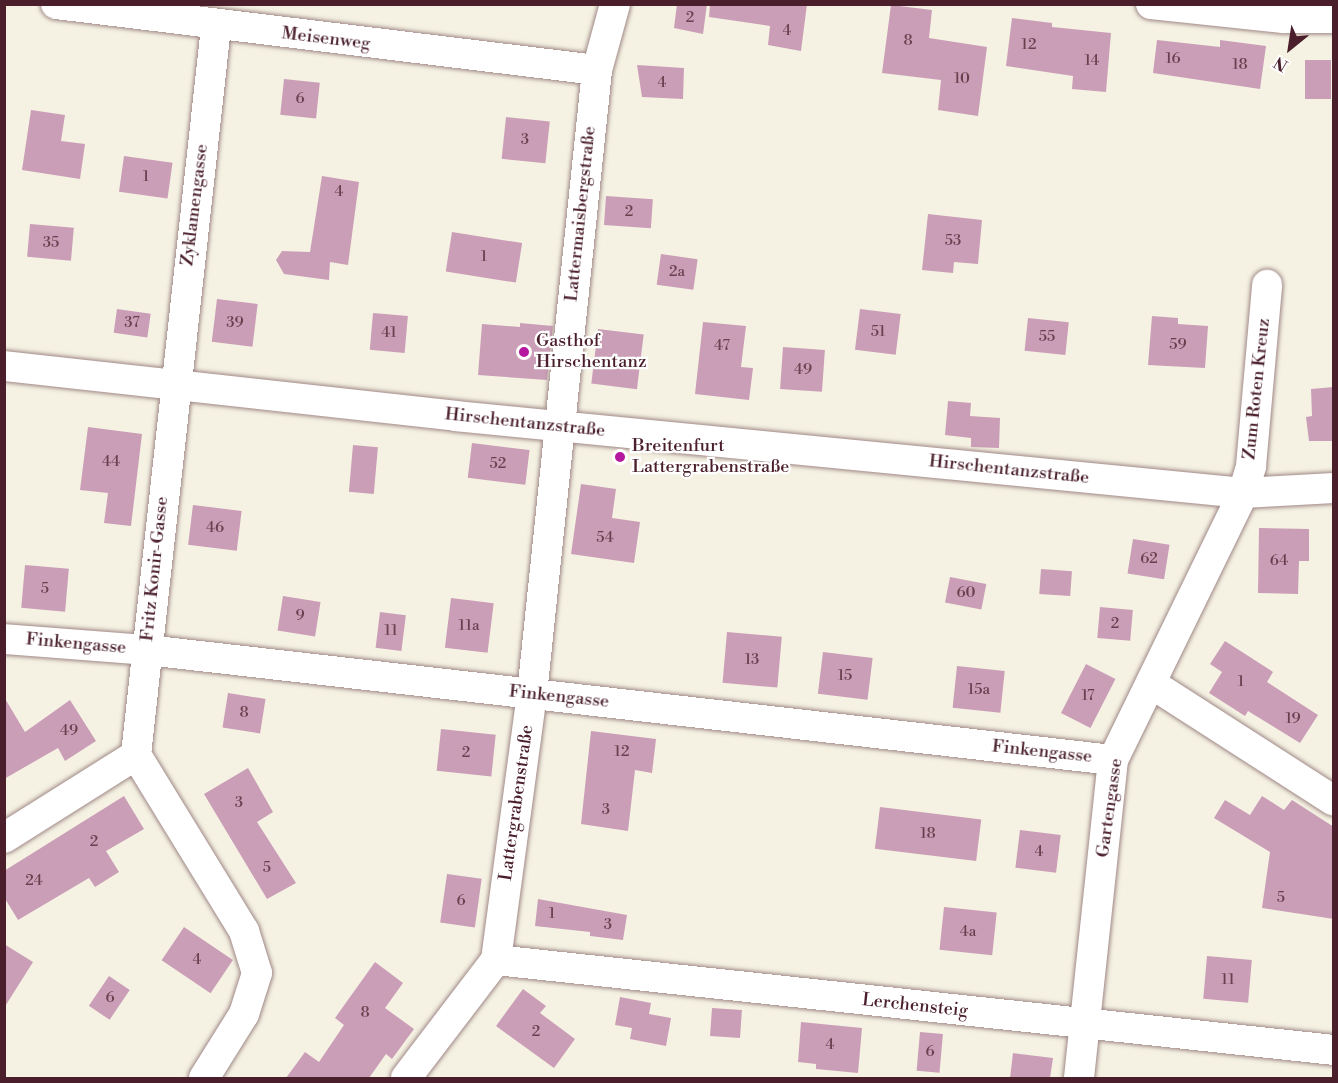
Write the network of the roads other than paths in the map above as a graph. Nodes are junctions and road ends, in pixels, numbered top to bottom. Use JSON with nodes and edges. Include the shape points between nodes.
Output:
{"nodes":[{"id":1,"x":56,"y":4,"type":"edge"},
{"id":2,"x":615,"y":4,"type":"edge"},
{"id":3,"x":1151,"y":4,"type":"edge"},
{"id":4,"x":1281,"y":11,"type":"edge"},
{"id":5,"x":1334,"y":18,"type":"edge"},
{"id":6,"x":216,"y":27,"type":"junction"},
{"id":7,"x":597,"y":70,"type":"junction"},
{"id":8,"x":1267,"y":285,"type":"dead end"},
{"id":9,"x":4,"y":366,"type":"edge"},
{"id":10,"x":174,"y":384,"type":"junction"},
{"id":11,"x":558,"y":426,"type":"junction"},
{"id":12,"x":1334,"y":488,"type":"edge"},
{"id":13,"x":1243,"y":493,"type":"junction"},
{"id":14,"x":4,"y":639,"type":"edge"},
{"id":15,"x":147,"y":650,"type":"junction"},
{"id":16,"x":1152,"y":684,"type":"junction"},
{"id":17,"x":532,"y":694,"type":"junction"},
{"id":18,"x":136,"y":755,"type":"junction"},
{"id":19,"x":1113,"y":760,"type":"junction"},
{"id":20,"x":1334,"y":801,"type":"edge"},
{"id":21,"x":4,"y":838,"type":"edge"},
{"id":22,"x":496,"y":960,"type":"junction"},
{"id":23,"x":1086,"y":1025,"type":"junction"},
{"id":24,"x":1334,"y":1050,"type":"edge"},
{"id":25,"x":204,"y":1078,"type":"edge"},
{"id":26,"x":406,"y":1078,"type":"edge"},
{"id":27,"x":1079,"y":1078,"type":"edge"}],
"edges":[{"from":1,"to":6,"type":"street","name":"Meisenweg"},
{"from":2,"to":7,"type":"street","name":"Lattermaisbergstraße"},
{"from":3,"to":4,"type":"street"},
{"from":4,"to":5,"type":"street"},
{"from":6,"to":7,"type":"street","name":"Meisenweg"},
{"from":6,"to":10,"type":"street","name":"Zyklamengasse"},
{"from":7,"to":11,"type":"street","name":"Lattermaisbergstraße"},
{"from":8,"to":13,"type":"street","name":"Zum Roten Kreuz","via":[[1251,466]]},
{"from":9,"to":10,"type":"street","name":"Hirschentanzstraße"},
{"from":10,"to":11,"type":"street","name":"Hirschentanzstraße"},
{"from":10,"to":15,"type":"street","name":"Fritz Konir-Gasse"},
{"from":11,"to":13,"type":"street","name":"Hirschentanzstraße"},
{"from":11,"to":17,"type":"street","name":"Lattergrabenstraße"},
{"from":12,"to":13,"type":"street","name":"Hirschentanzstraße"},
{"from":13,"to":16,"type":"street","name":"Gartengasse"},
{"from":14,"to":15,"type":"street","name":"Finkengasse"},
{"from":15,"to":17,"type":"street","name":"Finkengasse"},
{"from":15,"to":18,"type":"street","name":"Fritz Konir-Gasse"},
{"from":16,"to":19,"type":"street","name":"Gartengasse"},
{"from":16,"to":20,"type":"street"},
{"from":17,"to":19,"type":"street","name":"Finkengasse"},
{"from":17,"to":22,"type":"street","name":"Lattergrabenstraße"},
{"from":18,"to":21,"type":"street"},
{"from":18,"to":25,"type":"street","via":[[244,931],[257,973],[244,1014]]},
{"from":19,"to":23,"type":"street","name":"Gartengasse"},
{"from":22,"to":23,"type":"street","name":"Lerchensteig"},
{"from":22,"to":26,"type":"street","name":"Lattergrabenstraße"},
{"from":23,"to":24,"type":"street","name":"Lerchensteig"},
{"from":23,"to":27,"type":"street","name":"Gartengasse"}]}
